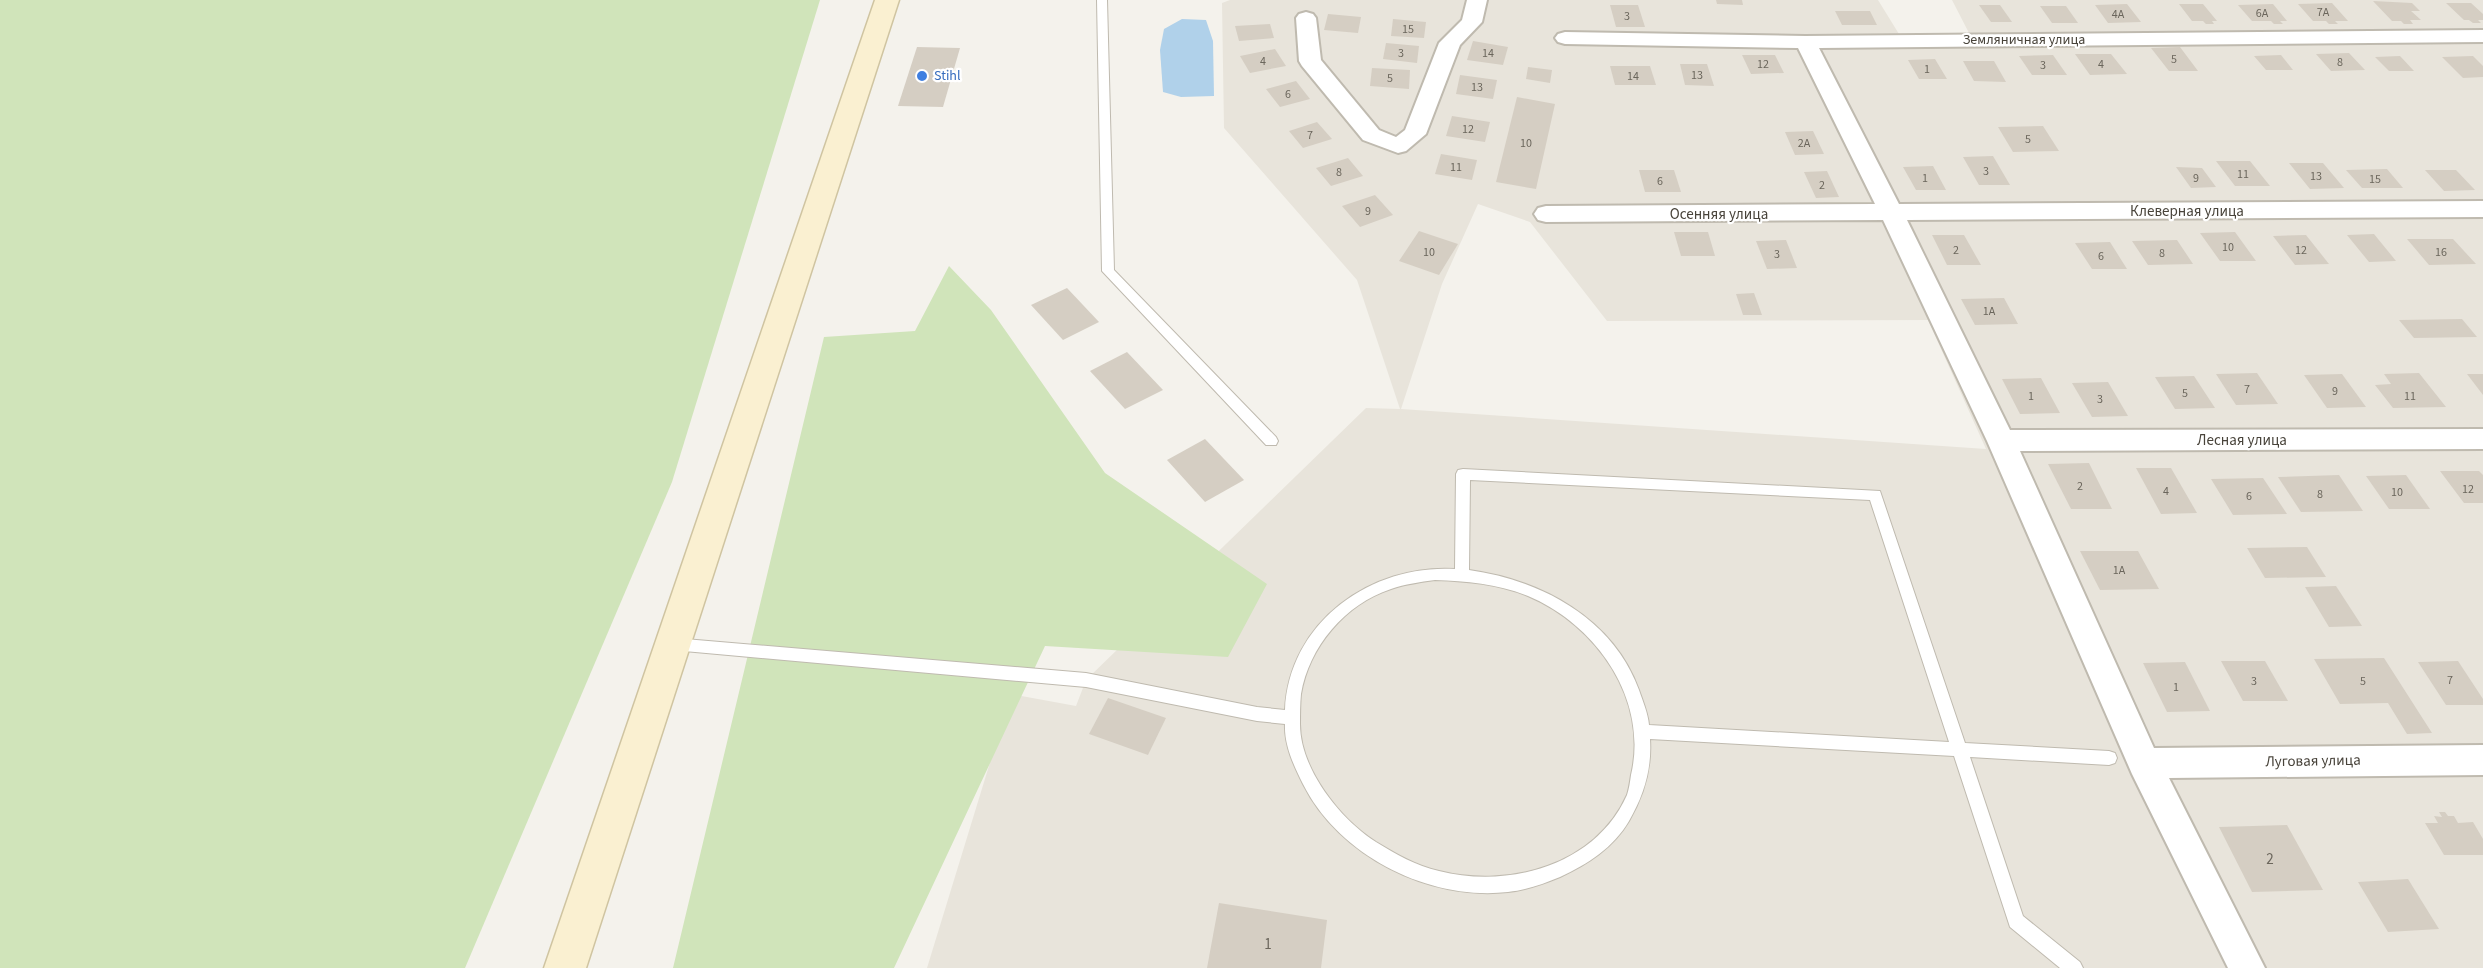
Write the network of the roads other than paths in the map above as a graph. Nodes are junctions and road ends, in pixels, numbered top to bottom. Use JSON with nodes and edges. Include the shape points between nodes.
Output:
{"nodes":[{"id":1,"x":887,"y":0,"type":"edge"},
{"id":2,"x":1102,"y":0,"type":"edge"},
{"id":3,"x":1477,"y":0,"type":"edge"},
{"id":4,"x":1306,"y":18,"type":"dead end"},
{"id":5,"x":2483,"y":36,"type":"edge"},
{"id":6,"x":1564,"y":38,"type":"dead end"},
{"id":7,"x":1804,"y":42,"type":"junction"},
{"id":8,"x":2483,"y":209,"type":"edge"},
{"id":9,"x":1546,"y":214,"type":"dead end"},
{"id":10,"x":1892,"y":214,"type":"junction"},
{"id":11,"x":2483,"y":439,"type":"edge"},
{"id":12,"x":1271,"y":441,"type":"dead end"},
{"id":13,"x":2001,"y":441,"type":"junction"},
{"id":14,"x":1462,"y":574,"type":"junction"},
{"id":15,"x":673,"y":644,"type":"junction"},
{"id":16,"x":1292,"y":718,"type":"junction"},
{"id":17,"x":1644,"y":732,"type":"junction"},
{"id":18,"x":1961,"y":750,"type":"junction"},
{"id":19,"x":2109,"y":758,"type":"dead end"},
{"id":20,"x":2483,"y":760,"type":"edge"},
{"id":21,"x":2144,"y":763,"type":"junction"},
{"id":22,"x":566,"y":968,"type":"edge"},
{"id":23,"x":2074,"y":968,"type":"edge"},
{"id":24,"x":2247,"y":968,"type":"edge"}],
"edges":[{"from":1,"to":15,"type":"street"},
{"from":2,"to":12,"type":"lane","via":[[1108,271]]},
{"from":3,"to":4,"type":"street","via":[[1472,22],[1450,43],[1415,134],[1398,146],[1371,135],[1310,61]]},
{"from":5,"to":7,"type":"street","name":"Земляничная улица"},
{"from":6,"to":7,"type":"street","name":"Земляничная улица"},
{"from":7,"to":10,"type":"street"},
{"from":8,"to":10,"type":"street","name":"Клеверная улица"},
{"from":9,"to":10,"type":"street","name":"Осенняя улица"},
{"from":10,"to":13,"type":"street"},
{"from":11,"to":13,"type":"street","name":"Лесная улица"},
{"from":13,"to":21,"type":"street"},
{"from":14,"to":16,"type":"lane","via":[[1435,574],[1384,585],[1341,610],[1324,628],[1303,662],[1293,693]]},
{"from":14,"to":17,"type":"lane","via":[[1489,578],[1541,595],[1587,626],[1622,667],[1634,690]]},
{"from":14,"to":18,"type":"lane","via":[[1463,474],[1875,495]]},
{"from":15,"to":16,"type":"lane","via":[[1086,680]]},
{"from":15,"to":22,"type":"street"},
{"from":16,"to":17,"type":"lane","via":[[1303,770],[1334,818],[1356,839],[1411,871],[1473,885],[1534,879],[1563,869],[1609,837],[1637,792],[1644,767]]},
{"from":17,"to":18,"type":"lane"},
{"from":18,"to":19,"type":"lane"},
{"from":18,"to":23,"type":"lane","via":[[2016,921]]},
{"from":20,"to":21,"type":"street","name":"Луговая улица"},
{"from":21,"to":24,"type":"street"}]}
